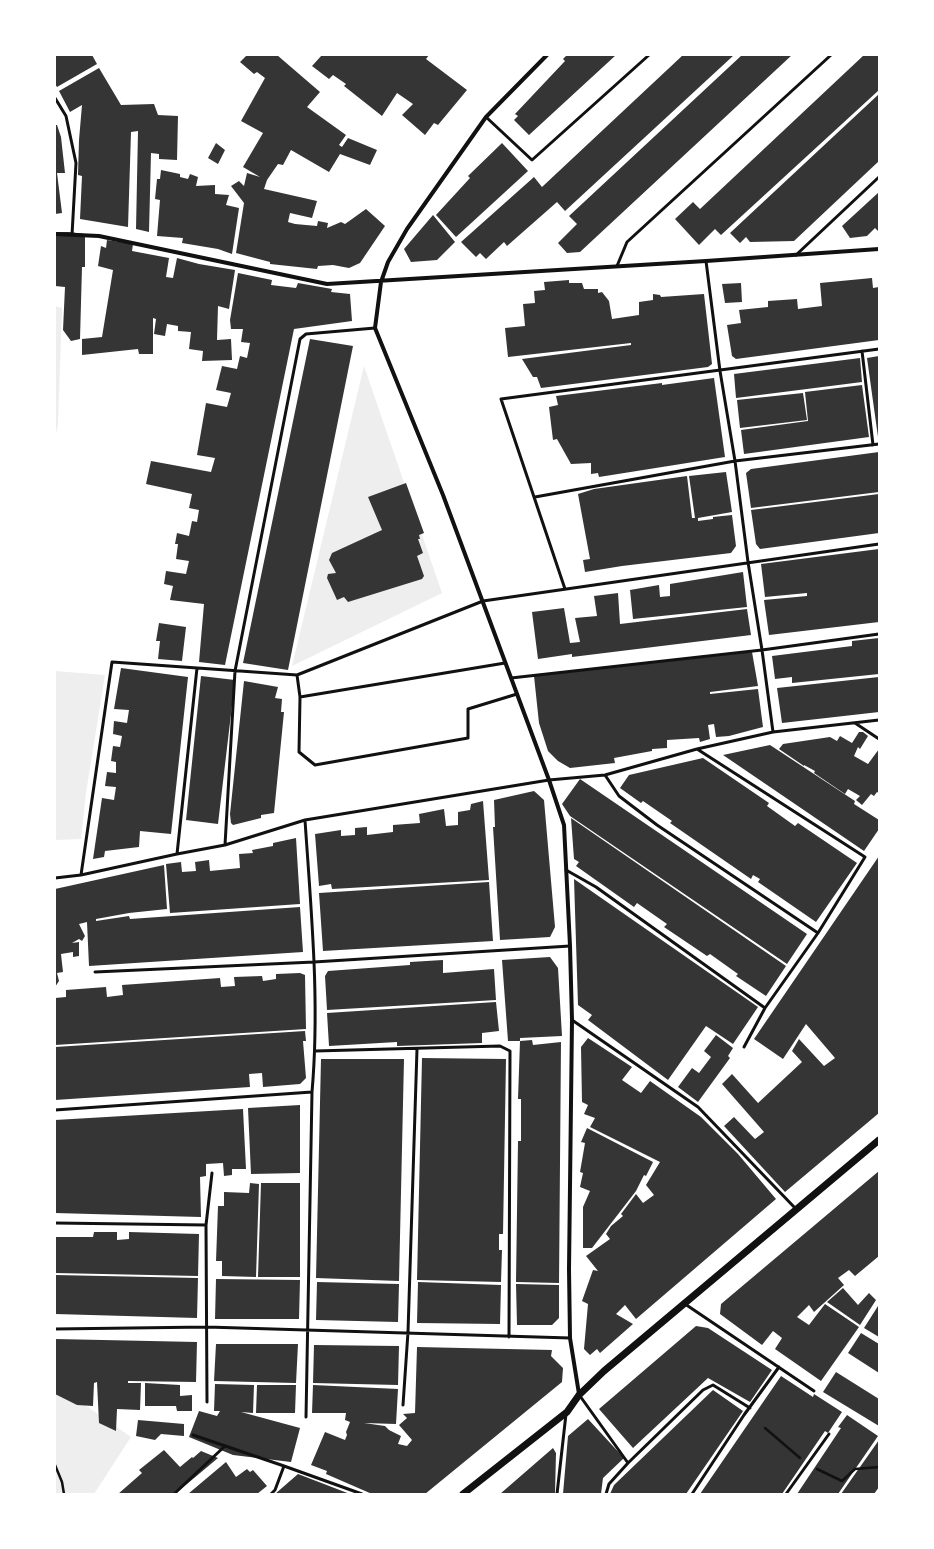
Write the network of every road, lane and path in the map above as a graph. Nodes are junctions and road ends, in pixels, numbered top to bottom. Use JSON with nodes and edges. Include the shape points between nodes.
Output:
{"nodes":[{"id":1,"x":547,"y":55,"type":"edge"},
{"id":2,"x":649,"y":55,"type":"edge"},
{"id":3,"x":831,"y":55,"type":"edge"},
{"id":4,"x":55,"y":98,"type":"edge"},
{"id":5,"x":486,"y":117,"type":"junction"},
{"id":6,"x":879,"y":177,"type":"edge"},
{"id":7,"x":55,"y":234,"type":"edge"},
{"id":8,"x":72,"y":235,"type":"junction"},
{"id":9,"x":879,"y":249,"type":"edge"},
{"id":10,"x":796,"y":255,"type":"junction"},
{"id":11,"x":706,"y":261,"type":"junction"},
{"id":12,"x":616,"y":266,"type":"junction"},
{"id":13,"x":381,"y":282,"type":"junction"},
{"id":14,"x":375,"y":328,"type":"junction"},
{"id":15,"x":879,"y":349,"type":"edge"},
{"id":16,"x":862,"y":352,"type":"junction"},
{"id":17,"x":720,"y":371,"type":"junction"},
{"id":18,"x":879,"y":444,"type":"edge"},
{"id":19,"x":873,"y":445,"type":"junction"},
{"id":20,"x":735,"y":461,"type":"junction"},
{"id":21,"x":535,"y":497,"type":"junction"},
{"id":22,"x":879,"y":544,"type":"edge"},
{"id":23,"x":748,"y":562,"type":"junction"},
{"id":24,"x":565,"y":589,"type":"junction"},
{"id":25,"x":483,"y":601,"type":"junction"},
{"id":26,"x":879,"y":634,"type":"edge"},
{"id":27,"x":762,"y":650,"type":"junction"},
{"id":28,"x":506,"y":663,"type":"junction"},
{"id":29,"x":197,"y":668,"type":"junction"},
{"id":30,"x":235,"y":671,"type":"junction"},
{"id":31,"x":297,"y":675,"type":"junction"},
{"id":32,"x":511,"y":678,"type":"junction"},
{"id":33,"x":517,"y":694,"type":"junction"},
{"id":34,"x":300,"y":697,"type":"junction"},
{"id":35,"x":879,"y":720,"type":"edge"},
{"id":36,"x":854,"y":723,"type":"junction"},
{"id":37,"x":773,"y":732,"type":"junction"},
{"id":38,"x":879,"y":739,"type":"edge"},
{"id":39,"x":697,"y":749,"type":"junction"},
{"id":40,"x":604,"y":775,"type":"junction"},
{"id":41,"x":549,"y":780,"type":"junction"},
{"id":42,"x":305,"y":820,"type":"junction"},
{"id":43,"x":225,"y":845,"type":"junction"},
{"id":44,"x":177,"y":854,"type":"junction"},
{"id":45,"x":566,"y":870,"type":"junction"},
{"id":46,"x":81,"y":875,"type":"junction"},
{"id":47,"x":55,"y":878,"type":"edge"},
{"id":48,"x":818,"y":933,"type":"junction"},
{"id":49,"x":570,"y":946,"type":"junction"},
{"id":50,"x":314,"y":962,"type":"junction"},
{"id":51,"x":95,"y":972,"type":"dead end"},
{"id":52,"x":765,"y":1008,"type":"junction"},
{"id":53,"x":572,"y":1020,"type":"junction"},
{"id":54,"x":744,"y":1047,"type":"dead end"},
{"id":55,"x":417,"y":1049,"type":"junction"},
{"id":56,"x":315,"y":1051,"type":"junction"},
{"id":57,"x":312,"y":1092,"type":"junction"},
{"id":58,"x":55,"y":1110,"type":"edge"},
{"id":59,"x":879,"y":1140,"type":"edge"},
{"id":60,"x":212,"y":1172,"type":"dead end"},
{"id":61,"x":797,"y":1210,"type":"junction"},
{"id":62,"x":55,"y":1223,"type":"edge"},
{"id":63,"x":206,"y":1225,"type":"junction"},
{"id":64,"x":685,"y":1304,"type":"junction"},
{"id":65,"x":207,"y":1327,"type":"junction"},
{"id":66,"x":55,"y":1329,"type":"edge"},
{"id":67,"x":308,"y":1330,"type":"junction"},
{"id":68,"x":408,"y":1332,"type":"junction"},
{"id":69,"x":509,"y":1337,"type":"junction"},
{"id":70,"x":570,"y":1338,"type":"junction"},
{"id":71,"x":779,"y":1368,"type":"junction"},
{"id":72,"x":814,"y":1391,"type":"dead end"},
{"id":73,"x":579,"y":1395,"type":"junction"},
{"id":74,"x":207,"y":1402,"type":"dead end"},
{"id":75,"x":404,"y":1405,"type":"dead end"},
{"id":76,"x":750,"y":1408,"type":"junction"},
{"id":77,"x":567,"y":1412,"type":"junction"},
{"id":78,"x":306,"y":1417,"type":"dead end"},
{"id":79,"x":829,"y":1434,"type":"dead end"},
{"id":80,"x":193,"y":1435,"type":"dead end"},
{"id":81,"x":225,"y":1446,"type":"junction"},
{"id":82,"x":628,"y":1463,"type":"junction"},
{"id":83,"x":55,"y":1465,"type":"edge"},
{"id":84,"x":284,"y":1466,"type":"junction"},
{"id":85,"x":64,"y":1494,"type":"edge"},
{"id":86,"x":174,"y":1494,"type":"edge"},
{"id":87,"x":271,"y":1494,"type":"edge"},
{"id":88,"x":362,"y":1494,"type":"edge"},
{"id":89,"x":463,"y":1494,"type":"edge"},
{"id":90,"x":557,"y":1494,"type":"edge"},
{"id":91,"x":606,"y":1494,"type":"edge"},
{"id":92,"x":692,"y":1494,"type":"edge"},
{"id":93,"x":786,"y":1494,"type":"edge"}],
"edges":[{"from":1,"to":5,"type":"street"},
{"from":2,"to":5,"type":"lane","via":[[532,160]]},
{"from":3,"to":12,"type":"lane","via":[[627,242]]},
{"from":4,"to":8,"type":"lane","via":[[66,116],[76,163]]},
{"from":5,"to":13,"type":"street","via":[[407,229],[388,262]]},
{"from":6,"to":10,"type":"lane"},
{"from":7,"to":8,"type":"street"},
{"from":8,"to":13,"type":"street","via":[[99,236],[327,284]]},
{"from":9,"to":10,"type":"street"},
{"from":10,"to":11,"type":"street"},
{"from":11,"to":12,"type":"street"},
{"from":11,"to":17,"type":"lane"},
{"from":12,"to":13,"type":"street"},
{"from":13,"to":14,"type":"street"},
{"from":14,"to":25,"type":"street"},
{"from":14,"to":30,"type":"lane","via":[[306,334],[300,339]]},
{"from":15,"to":16,"type":"lane"},
{"from":16,"to":17,"type":"lane"},
{"from":16,"to":19,"type":"lane"},
{"from":17,"to":20,"type":"lane"},
{"from":17,"to":21,"type":"lane","via":[[501,400]]},
{"from":18,"to":19,"type":"lane"},
{"from":19,"to":20,"type":"lane"},
{"from":20,"to":21,"type":"lane"},
{"from":20,"to":23,"type":"lane"},
{"from":21,"to":24,"type":"lane"},
{"from":22,"to":23,"type":"lane"},
{"from":23,"to":24,"type":"lane"},
{"from":23,"to":27,"type":"lane"},
{"from":24,"to":25,"type":"lane"},
{"from":25,"to":28,"type":"street"},
{"from":25,"to":31,"type":"lane"},
{"from":26,"to":27,"type":"lane"},
{"from":27,"to":32,"type":"lane"},
{"from":27,"to":37,"type":"lane"},
{"from":28,"to":32,"type":"street"},
{"from":28,"to":34,"type":"lane"},
{"from":29,"to":30,"type":"lane"},
{"from":29,"to":44,"type":"lane"},
{"from":29,"to":46,"type":"lane","via":[[112,662]]},
{"from":30,"to":31,"type":"lane"},
{"from":30,"to":43,"type":"lane"},
{"from":31,"to":34,"type":"lane"},
{"from":32,"to":33,"type":"street"},
{"from":33,"to":34,"type":"lane","via":[[468,709],[468,738],[315,764],[299,752]]},
{"from":33,"to":41,"type":"street"},
{"from":35,"to":36,"type":"lane"},
{"from":36,"to":37,"type":"lane"},
{"from":36,"to":38,"type":"lane"},
{"from":37,"to":39,"type":"lane"},
{"from":39,"to":40,"type":"lane"},
{"from":39,"to":48,"type":"lane","via":[[865,857]]},
{"from":40,"to":41,"type":"lane"},
{"from":40,"to":48,"type":"lane","via":[[619,796],[657,825]]},
{"from":41,"to":42,"type":"lane"},
{"from":41,"to":45,"type":"street","via":[[564,825]]},
{"from":42,"to":43,"type":"lane"},
{"from":42,"to":50,"type":"lane"},
{"from":43,"to":44,"type":"lane"},
{"from":44,"to":46,"type":"lane"},
{"from":45,"to":49,"type":"street"},
{"from":45,"to":52,"type":"lane","via":[[596,887]]},
{"from":46,"to":47,"type":"lane"},
{"from":48,"to":52,"type":"lane"},
{"from":49,"to":50,"type":"lane"},
{"from":49,"to":53,"type":"street"},
{"from":50,"to":51,"type":"lane"},
{"from":50,"to":56,"type":"lane"},
{"from":52,"to":54,"type":"lane"},
{"from":53,"to":61,"type":"lane","via":[[698,1107]]},
{"from":53,"to":70,"type":"street"},
{"from":55,"to":56,"type":"lane"},
{"from":55,"to":68,"type":"lane"},
{"from":55,"to":69,"type":"lane","via":[[500,1046],[510,1051]]},
{"from":56,"to":57,"type":"lane"},
{"from":57,"to":58,"type":"lane"},
{"from":57,"to":67,"type":"lane"},
{"from":59,"to":61,"type":"street"},
{"from":60,"to":63,"type":"lane"},
{"from":61,"to":64,"type":"street"},
{"from":62,"to":63,"type":"lane"},
{"from":63,"to":65,"type":"lane"},
{"from":64,"to":71,"type":"lane"},
{"from":64,"to":73,"type":"street"},
{"from":65,"to":66,"type":"lane"},
{"from":65,"to":67,"type":"lane"},
{"from":65,"to":74,"type":"lane"},
{"from":67,"to":68,"type":"lane"},
{"from":67,"to":78,"type":"lane"},
{"from":68,"to":69,"type":"lane"},
{"from":68,"to":75,"type":"lane"},
{"from":69,"to":70,"type":"lane"},
{"from":70,"to":73,"type":"street"},
{"from":71,"to":72,"type":"lane"},
{"from":71,"to":76,"type":"lane"},
{"from":73,"to":77,"type":"street"},
{"from":73,"to":82,"type":"lane"},
{"from":76,"to":82,"type":"lane","via":[[713,1385],[703,1390]]},
{"from":76,"to":92,"type":"lane"},
{"from":77,"to":89,"type":"street"},
{"from":77,"to":90,"type":"lane"},
{"from":79,"to":93,"type":"lane"},
{"from":80,"to":81,"type":"lane"},
{"from":81,"to":84,"type":"lane"},
{"from":81,"to":86,"type":"lane"},
{"from":82,"to":91,"type":"lane","via":[[609,1484]]},
{"from":83,"to":85,"type":"path"},
{"from":84,"to":87,"type":"lane"},
{"from":84,"to":88,"type":"lane"}]}
